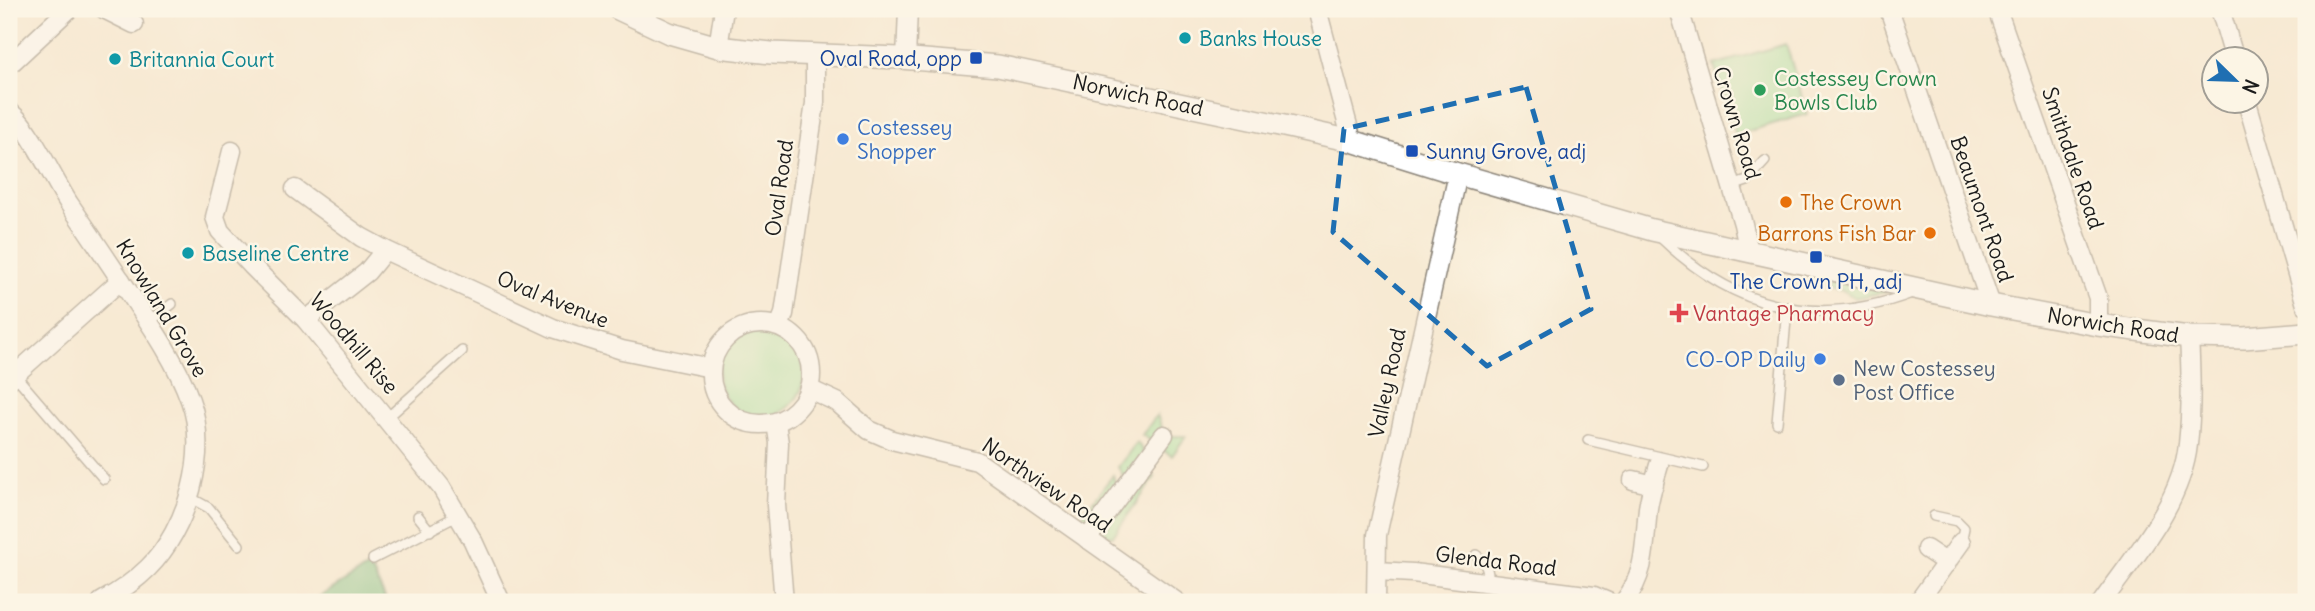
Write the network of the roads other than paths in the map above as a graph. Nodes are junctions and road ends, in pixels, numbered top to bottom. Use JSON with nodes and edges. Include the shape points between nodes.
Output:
{"nodes":[{"id":1,"x":69,"y":9,"type":"edge"},
{"id":2,"x":104,"y":9,"type":"edge"},
{"id":3,"x":618,"y":9,"type":"edge"},
{"id":4,"x":724,"y":9,"type":"edge"},
{"id":5,"x":908,"y":9,"type":"edge"},
{"id":6,"x":1317,"y":9,"type":"edge"},
{"id":7,"x":1679,"y":9,"type":"edge"},
{"id":8,"x":1889,"y":9,"type":"edge"},
{"id":9,"x":1997,"y":9,"type":"edge"},
{"id":10,"x":2220,"y":9,"type":"edge"},
{"id":11,"x":134,"y":24,"type":"dead end"},
{"id":12,"x":2231,"y":46,"type":"edge"},
{"id":13,"x":718,"y":47,"type":"junction"},
{"id":14,"x":815,"y":56,"type":"junction"},
{"id":15,"x":906,"y":59,"type":"junction"},
{"id":16,"x":9,"y":65,"type":"edge"},
{"id":17,"x":9,"y":112,"type":"edge"},
{"id":18,"x":2251,"y":116,"type":"edge"},
{"id":19,"x":1352,"y":141,"type":"junction"},
{"id":20,"x":235,"y":162,"type":"dead end"},
{"id":21,"x":1765,"y":162,"type":"dead end"},
{"id":22,"x":1458,"y":174,"type":"junction"},
{"id":23,"x":1732,"y":186,"type":"junction"},
{"id":24,"x":295,"y":189,"type":"dead end"},
{"id":25,"x":1652,"y":230,"type":"junction"},
{"id":26,"x":385,"y":250,"type":"junction"},
{"id":27,"x":1749,"y":252,"type":"junction"},
{"id":28,"x":121,"y":280,"type":"junction"},
{"id":29,"x":1923,"y":289,"type":"junction"},
{"id":30,"x":172,"y":304,"type":"dead end"},
{"id":31,"x":2306,"y":304,"type":"edge"},
{"id":32,"x":1991,"y":305,"type":"junction"},
{"id":33,"x":1787,"y":308,"type":"junction"},
{"id":34,"x":306,"y":320,"type":"junction"},
{"id":35,"x":149,"y":322,"type":"junction"},
{"id":36,"x":2098,"y":324,"type":"junction"},
{"id":37,"x":779,"y":326,"type":"junction"},
{"id":38,"x":2306,"y":333,"type":"edge"},
{"id":39,"x":2189,"y":337,"type":"junction"},
{"id":40,"x":462,"y":351,"type":"dead end"},
{"id":41,"x":710,"y":368,"type":"junction"},
{"id":42,"x":12,"y":377,"type":"edge"},
{"id":43,"x":809,"y":388,"type":"junction"},
{"id":44,"x":387,"y":418,"type":"junction"},
{"id":45,"x":776,"y":423,"type":"junction"},
{"id":46,"x":1777,"y":424,"type":"dead end"},
{"id":47,"x":1164,"y":435,"type":"dead end"},
{"id":48,"x":1588,"y":440,"type":"dead end"},
{"id":49,"x":1660,"y":461,"type":"junction"},
{"id":50,"x":1703,"y":467,"type":"dead end"},
{"id":51,"x":104,"y":479,"type":"dead end"},
{"id":52,"x":1633,"y":480,"type":"dead end"},
{"id":53,"x":1654,"y":485,"type":"junction"},
{"id":54,"x":189,"y":497,"type":"junction"},
{"id":55,"x":459,"y":515,"type":"junction"},
{"id":56,"x":418,"y":516,"type":"dead end"},
{"id":57,"x":1934,"y":516,"type":"dead end"},
{"id":58,"x":430,"y":531,"type":"junction"},
{"id":59,"x":1087,"y":539,"type":"junction"},
{"id":60,"x":1961,"y":542,"type":"joint"},
{"id":61,"x":239,"y":545,"type":"dead end"},
{"id":62,"x":1926,"y":549,"type":"dead end"},
{"id":63,"x":1476,"y":555,"type":"dead end"},
{"id":64,"x":373,"y":559,"type":"dead end"},
{"id":65,"x":1947,"y":563,"type":"junction"},
{"id":66,"x":1377,"y":571,"type":"junction"},
{"id":67,"x":1489,"y":583,"type":"junction"},
{"id":68,"x":101,"y":602,"type":"edge"},
{"id":69,"x":501,"y":602,"type":"edge"},
{"id":70,"x":784,"y":602,"type":"edge"},
{"id":71,"x":1177,"y":602,"type":"edge"},
{"id":72,"x":1376,"y":602,"type":"edge"},
{"id":73,"x":1608,"y":602,"type":"edge"},
{"id":74,"x":1624,"y":602,"type":"edge"},
{"id":75,"x":1918,"y":602,"type":"edge"},
{"id":76,"x":2102,"y":602,"type":"edge"}],
"edges":[{"from":1,"to":16,"type":"street"},
{"from":2,"to":11,"type":"street"},
{"from":3,"to":13,"type":"street","name":"Norwich Road","via":[[669,33]]},
{"from":4,"to":13,"type":"street"},
{"from":5,"to":15,"type":"street"},
{"from":6,"to":19,"type":"street"},
{"from":7,"to":23,"type":"street","name":"Crown Road"},
{"from":8,"to":32,"type":"street","name":"Beaumont Road"},
{"from":9,"to":36,"type":"street","name":"Smithdale Road","via":[[2098,298]]},
{"from":10,"to":12,"type":"street"},
{"from":13,"to":14,"type":"street","name":"Norwich Road"},
{"from":14,"to":15,"type":"street","name":"Norwich Road"},
{"from":14,"to":37,"type":"street","name":"Oval Road","via":[[815,103]]},
{"from":15,"to":19,"type":"street","name":"Norwich Road","via":[[1028,71]]},
{"from":17,"to":28,"type":"street","name":"Knowland Grove","via":[[28,134],[58,188]]},
{"from":18,"to":31,"type":"street"},
{"from":19,"to":22,"type":"street","name":"Norwich Road"},
{"from":20,"to":34,"type":"street","name":"Woodhill Rise","via":[[215,216],[220,231]]},
{"from":21,"to":23,"type":"lane","via":[[1747,181]]},
{"from":22,"to":25,"type":"street","name":"Norwich Road"},
{"from":22,"to":66,"type":"street","name":"Valley Road","via":[[1377,535]]},
{"from":23,"to":27,"type":"street","name":"Crown Road"},
{"from":24,"to":26,"type":"street","name":"Oval Avenue"},
{"from":25,"to":27,"type":"street","name":"Norwich Road"},
{"from":25,"to":33,"type":"lane","name":"Norwich Road","via":[[1719,283]]},
{"from":26,"to":34,"type":"street","via":[[366,272]]},
{"from":26,"to":41,"type":"street","name":"Oval Avenue","via":[[553,328],[622,350]]},
{"from":27,"to":29,"type":"street","name":"Norwich Road"},
{"from":28,"to":35,"type":"street","name":"Knowland Grove"},
{"from":28,"to":42,"type":"street"},
{"from":29,"to":32,"type":"street","name":"Norwich Road"},
{"from":29,"to":33,"type":"lane","name":"Norwich Road","via":[[1888,302],[1842,310]]},
{"from":30,"to":35,"type":"lane"},
{"from":32,"to":36,"type":"street","name":"Norwich Road"},
{"from":33,"to":46,"type":"lane"},
{"from":34,"to":44,"type":"street","name":"Woodhill Rise"},
{"from":35,"to":54,"type":"street","name":"Knowland Grove","via":[[192,402],[196,473]]},
{"from":36,"to":39,"type":"street","name":"Norwich Road"},
{"from":37,"to":41,"type":"street","via":[[760,323],[734,331],[715,351]]},
{"from":37,"to":43,"type":"street","via":[[795,337],[807,354]]},
{"from":38,"to":39,"type":"street","name":"Norwich Road"},
{"from":39,"to":76,"type":"street","via":[[2188,445],[2182,472],[2148,537]]},
{"from":40,"to":44,"type":"lane"},
{"from":41,"to":45,"type":"street","via":[[711,385],[730,414],[744,422]]},
{"from":42,"to":51,"type":"lane"},
{"from":43,"to":45,"type":"street","via":[[798,407]]},
{"from":43,"to":59,"type":"street","name":"Northview Road","via":[[837,402],[869,430],[892,440],[977,461]]},
{"from":44,"to":55,"type":"street","name":"Woodhill Rise"},
{"from":45,"to":70,"type":"street","via":[[776,505]]},
{"from":47,"to":59,"type":"street"},
{"from":48,"to":49,"type":"lane"},
{"from":49,"to":50,"type":"lane"},
{"from":49,"to":53,"type":"street"},
{"from":52,"to":53,"type":"street"},
{"from":53,"to":74,"type":"street","via":[[1640,578]]},
{"from":54,"to":61,"type":"lane","via":[[209,508]]},
{"from":54,"to":68,"type":"street","name":"Knowland Grove","via":[[177,527],[148,569]]},
{"from":55,"to":58,"type":"lane"},
{"from":55,"to":69,"type":"street","name":"Woodhill Rise"},
{"from":56,"to":58,"type":"lane"},
{"from":57,"to":60,"type":"lane","via":[[1957,521],[1964,528]]},
{"from":58,"to":64,"type":"lane"},
{"from":59,"to":71,"type":"street","name":"Northview Road"},
{"from":60,"to":65,"type":"street"},
{"from":62,"to":65,"type":"street"},
{"from":63,"to":67,"type":"lane","via":[[1485,562]]},
{"from":65,"to":75,"type":"street"},
{"from":66,"to":67,"type":"street","name":"Glenda Road"},
{"from":66,"to":72,"type":"street","name":"Valley Road"},
{"from":67,"to":73,"type":"street","name":"Glenda Road","via":[[1594,596]]}]}
